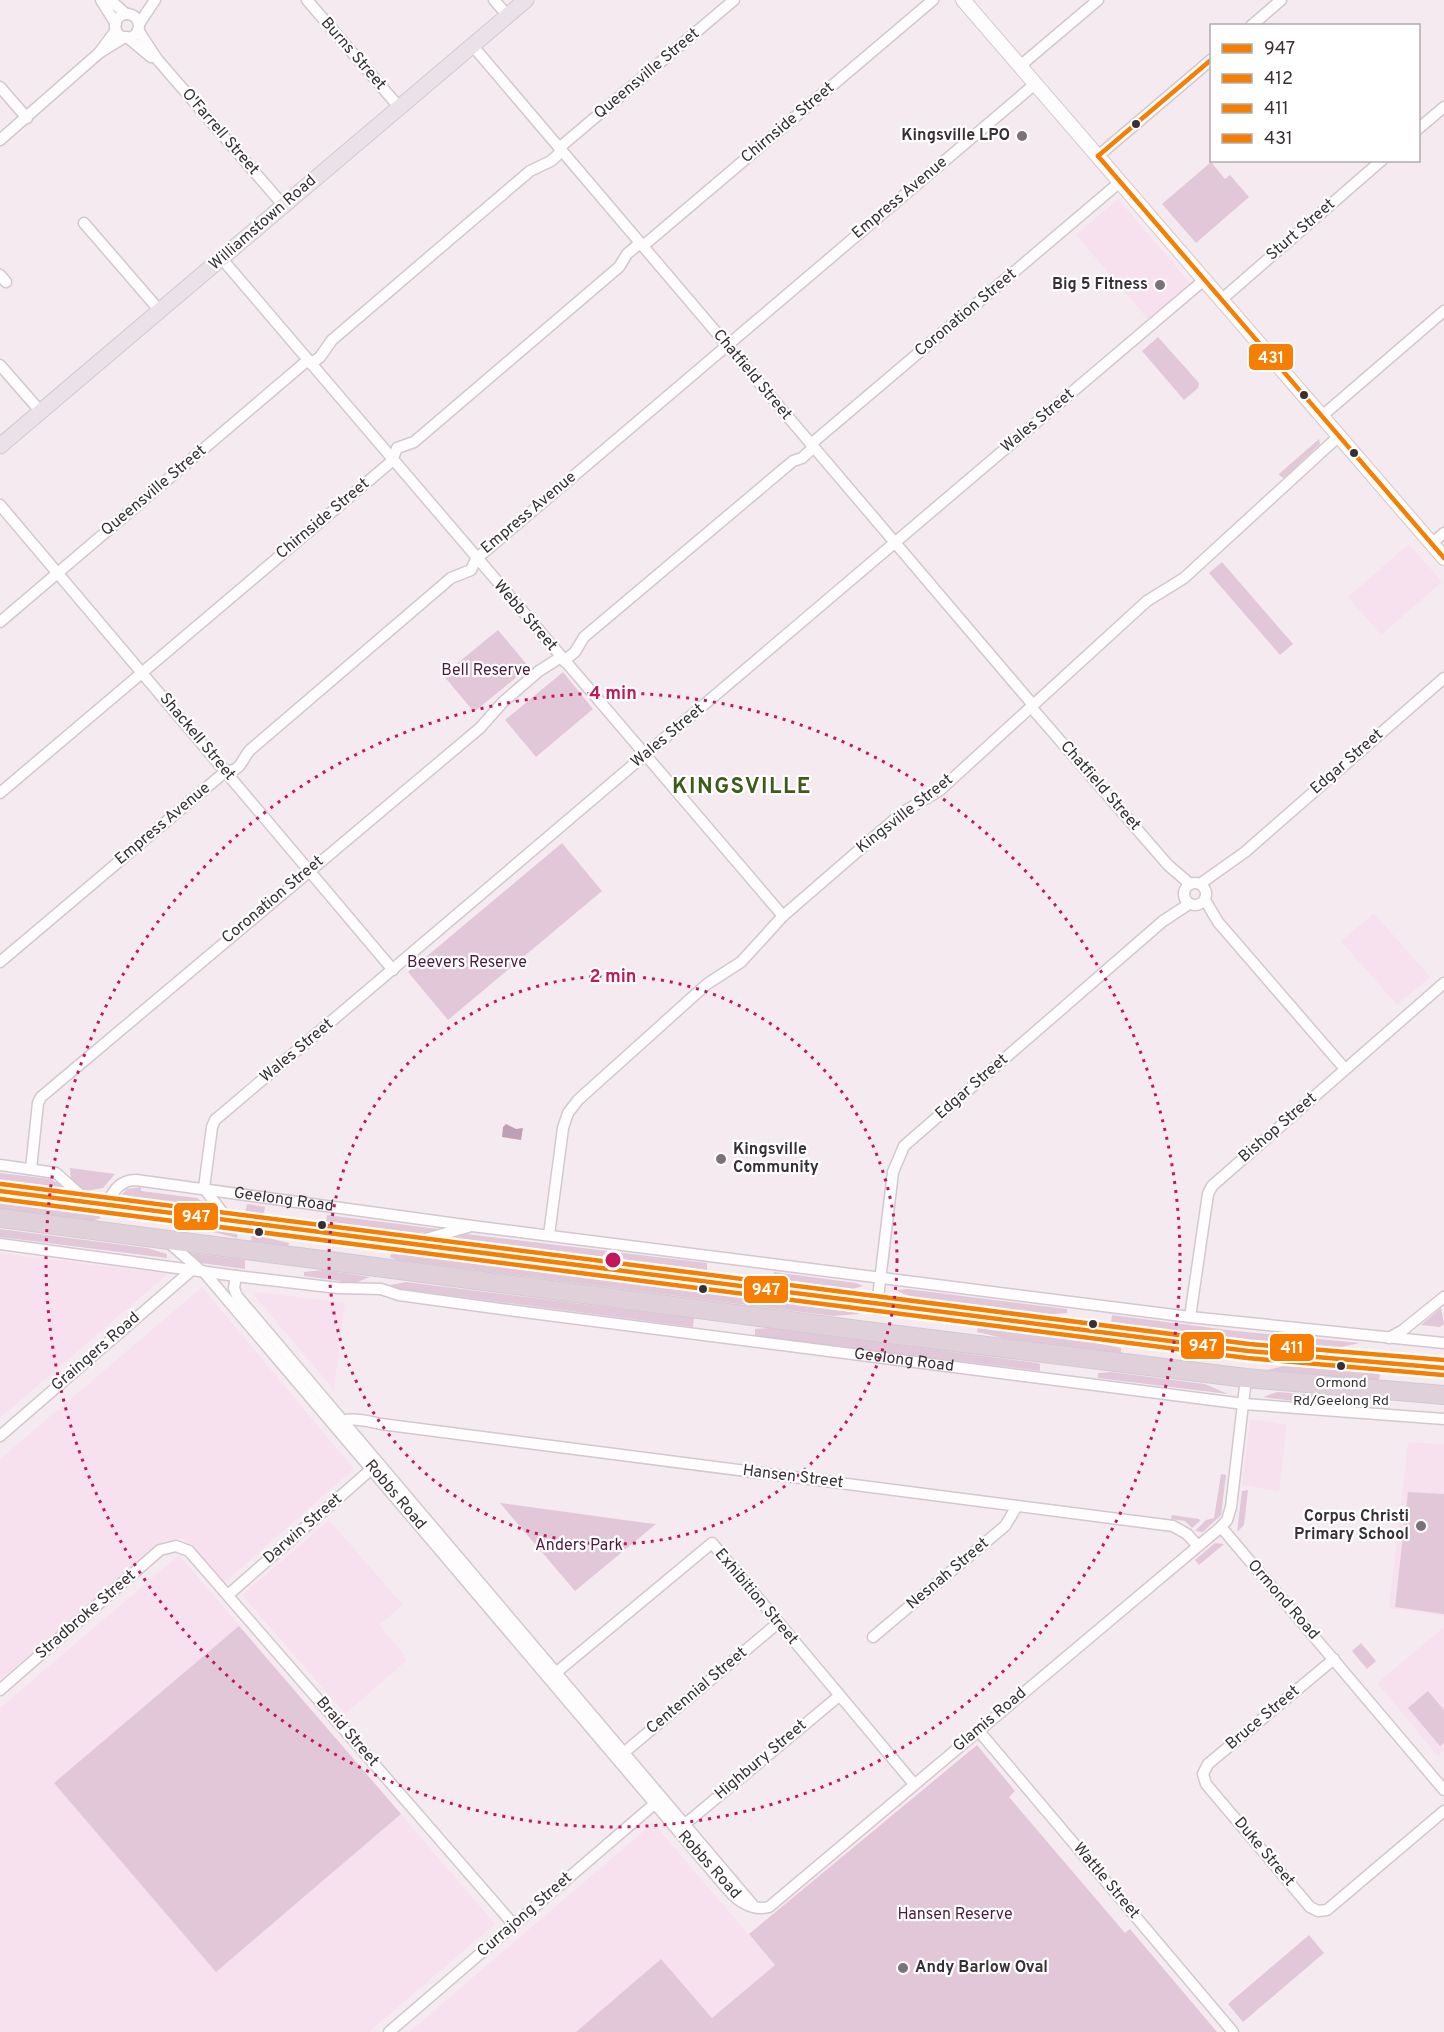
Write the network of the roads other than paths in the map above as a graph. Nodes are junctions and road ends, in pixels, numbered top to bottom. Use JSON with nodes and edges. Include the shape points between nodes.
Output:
{"nodes":[{"id":1,"x":101,"y":0,"type":"edge"},
{"id":2,"x":110,"y":0,"type":"edge"},
{"id":3,"x":307,"y":0,"type":"edge"},
{"id":4,"x":494,"y":0,"type":"edge"},
{"id":5,"x":526,"y":0,"type":"edge"},
{"id":6,"x":734,"y":0,"type":"edge"},
{"id":7,"x":933,"y":0,"type":"edge"},
{"id":8,"x":963,"y":0,"type":"edge"},
{"id":9,"x":1098,"y":0,"type":"edge"},
{"id":10,"x":1281,"y":0,"type":"edge"},
{"id":11,"x":155,"y":1,"type":"edge"},
{"id":12,"x":128,"y":14,"type":"junction"},
{"id":13,"x":508,"y":16,"type":"junction"},
{"id":14,"x":1253,"y":24,"type":"edge"},
{"id":15,"x":138,"y":27,"type":"junction"},
{"id":16,"x":121,"y":32,"type":"junction"},
{"id":17,"x":472,"y":45,"type":"junction"},
{"id":18,"x":156,"y":59,"type":"junction"},
{"id":19,"x":1210,"y":61,"type":"edge"},
{"id":20,"x":1020,"y":66,"type":"junction"},
{"id":21,"x":1035,"y":84,"type":"junction"},
{"id":22,"x":0,"y":87,"type":"edge"},
{"id":23,"x":399,"y":107,"type":"junction"},
{"id":24,"x":1444,"y":107,"type":"edge"},
{"id":25,"x":27,"y":118,"type":"junction"},
{"id":26,"x":1420,"y":128,"type":"edge"},
{"id":27,"x":0,"y":140,"type":"edge"},
{"id":28,"x":560,"y":149,"type":"junction"},
{"id":29,"x":1098,"y":156,"type":"junction"},
{"id":30,"x":1380,"y":162,"type":"edge"},
{"id":31,"x":1120,"y":182,"type":"junction"},
{"id":32,"x":283,"y":205,"type":"junction"},
{"id":33,"x":84,"y":223,"type":"dead end"},
{"id":34,"x":641,"y":245,"type":"junction"},
{"id":35,"x":222,"y":259,"type":"junction"},
{"id":36,"x":1204,"y":280,"type":"junction"},
{"id":37,"x":1221,"y":300,"type":"junction"},
{"id":38,"x":160,"y":311,"type":"junction"},
{"id":39,"x":1444,"y":311,"type":"edge"},
{"id":40,"x":727,"y":345,"type":"junction"},
{"id":41,"x":310,"y":362,"type":"junction"},
{"id":42,"x":0,"y":365,"type":"edge"},
{"id":43,"x":41,"y":412,"type":"junction"},
{"id":44,"x":1322,"y":416,"type":"junction"},
{"id":45,"x":1339,"y":436,"type":"junction"},
{"id":46,"x":0,"y":446,"type":"edge"},
{"id":47,"x":812,"y":446,"type":"junction"},
{"id":48,"x":392,"y":461,"type":"junction"},
{"id":49,"x":0,"y":505,"type":"edge"},
{"id":50,"x":1444,"y":532,"type":"edge"},
{"id":51,"x":895,"y":543,"type":"junction"},
{"id":52,"x":1432,"y":543,"type":"junction"},
{"id":53,"x":1444,"y":558,"type":"edge"},
{"id":54,"x":476,"y":559,"type":"junction"},
{"id":55,"x":58,"y":573,"type":"junction"},
{"id":56,"x":0,"y":622,"type":"edge"},
{"id":57,"x":562,"y":659,"type":"junction"},
{"id":58,"x":141,"y":672,"type":"junction"},
{"id":59,"x":1444,"y":678,"type":"edge"},
{"id":60,"x":1032,"y":706,"type":"junction"},
{"id":61,"x":645,"y":756,"type":"junction"},
{"id":62,"x":226,"y":771,"type":"junction"},
{"id":63,"x":0,"y":793,"type":"edge"},
{"id":64,"x":309,"y":870,"type":"junction"},
{"id":65,"x":1194,"y":894,"type":"junction"},
{"id":66,"x":783,"y":916,"type":"junction"},
{"id":67,"x":0,"y":962,"type":"edge"},
{"id":68,"x":393,"y":970,"type":"junction"},
{"id":69,"x":1444,"y":983,"type":"edge"},
{"id":70,"x":1345,"y":1069,"type":"junction"},
{"id":71,"x":0,"y":1165,"type":"edge"},
{"id":72,"x":31,"y":1169,"type":"junction"},
{"id":73,"x":204,"y":1188,"type":"junction"},
{"id":74,"x":0,"y":1191,"type":"edge"},
{"id":75,"x":99,"y":1204,"type":"junction"},
{"id":76,"x":0,"y":1218,"type":"edge"},
{"id":77,"x":228,"y":1220,"type":"junction"},
{"id":78,"x":472,"y":1226,"type":"junction"},
{"id":79,"x":124,"y":1234,"type":"junction"},
{"id":80,"x":549,"y":1235,"type":"junction"},
{"id":81,"x":165,"y":1239,"type":"junction"},
{"id":82,"x":369,"y":1239,"type":"junction"},
{"id":83,"x":0,"y":1244,"type":"edge"},
{"id":84,"x":407,"y":1244,"type":"junction"},
{"id":85,"x":390,"y":1269,"type":"junction"},
{"id":86,"x":199,"y":1270,"type":"junction"},
{"id":87,"x":236,"y":1276,"type":"junction"},
{"id":88,"x":880,"y":1278,"type":"junction"},
{"id":89,"x":365,"y":1290,"type":"junction"},
{"id":90,"x":1444,"y":1297,"type":"edge"},
{"id":91,"x":877,"y":1306,"type":"junction"},
{"id":92,"x":1191,"y":1317,"type":"junction"},
{"id":93,"x":874,"y":1332,"type":"junction"},
{"id":94,"x":1388,"y":1338,"type":"junction"},
{"id":95,"x":1444,"y":1343,"type":"edge"},
{"id":96,"x":1248,"y":1351,"type":"junction"},
{"id":97,"x":1444,"y":1368,"type":"edge"},
{"id":98,"x":1246,"y":1378,"type":"junction"},
{"id":99,"x":1444,"y":1395,"type":"edge"},
{"id":100,"x":1244,"y":1404,"type":"junction"},
{"id":101,"x":1444,"y":1419,"type":"edge"},
{"id":102,"x":338,"y":1422,"type":"junction"},
{"id":103,"x":381,"y":1424,"type":"junction"},
{"id":104,"x":349,"y":1434,"type":"junction"},
{"id":105,"x":0,"y":1436,"type":"edge"},
{"id":106,"x":375,"y":1466,"type":"junction"},
{"id":107,"x":1017,"y":1506,"type":"junction"},
{"id":108,"x":1221,"y":1527,"type":"junction"},
{"id":109,"x":176,"y":1546,"type":"joint"},
{"id":110,"x":1198,"y":1546,"type":"junction"},
{"id":111,"x":228,"y":1595,"type":"junction"},
{"id":112,"x":778,"y":1623,"type":"junction"},
{"id":113,"x":873,"y":1637,"type":"dead end"},
{"id":114,"x":1334,"y":1659,"type":"junction"},
{"id":115,"x":553,"y":1676,"type":"junction"},
{"id":116,"x":0,"y":1690,"type":"edge"},
{"id":117,"x":839,"y":1696,"type":"junction"},
{"id":118,"x":978,"y":1730,"type":"junction"},
{"id":119,"x":620,"y":1756,"type":"junction"},
{"id":120,"x":914,"y":1784,"type":"junction"},
{"id":121,"x":1206,"y":1784,"type":"joint"},
{"id":122,"x":1444,"y":1790,"type":"edge"},
{"id":123,"x":658,"y":1801,"type":"junction"},
{"id":124,"x":1444,"y":1811,"type":"edge"},
{"id":125,"x":684,"y":1824,"type":"junction"},
{"id":126,"x":757,"y":1908,"type":"junction"},
{"id":127,"x":513,"y":1925,"type":"junction"},
{"id":128,"x":389,"y":2032,"type":"edge"},
{"id":129,"x":1233,"y":2032,"type":"edge"}],
"edges":[{"from":1,"to":16,"type":"street","name":"O'Farrell Street"},
{"from":2,"to":12,"type":"street"},
{"from":3,"to":23,"type":"street","name":"Burns Street"},
{"from":4,"to":13,"type":"street"},
{"from":5,"to":13,"type":"main road","name":"Williamstown Road"},
{"from":6,"to":28,"type":"street","name":"Queensville Street"},
{"from":7,"to":34,"type":"street","name":"Chirnside Street"},
{"from":8,"to":20,"type":"main road"},
{"from":9,"to":20,"type":"street"},
{"from":10,"to":14,"type":"street"},
{"from":11,"to":12,"type":"street"},
{"from":11,"to":15,"type":"street"},
{"from":12,"to":15,"type":"street","name":"O'Farrell Street"},
{"from":12,"to":16,"type":"street","via":[[119,17]]},
{"from":13,"to":17,"type":"main road","name":"Williamstown Road"},
{"from":15,"to":16,"type":"street"},
{"from":15,"to":18,"type":"street","name":"O'Farrell Street"},
{"from":16,"to":18,"type":"street","name":"O'Farrell Street"},
{"from":16,"to":25,"type":"street"},
{"from":17,"to":23,"type":"main road","name":"Williamstown Road"},
{"from":17,"to":28,"type":"street","name":"Chatfield Street"},
{"from":18,"to":32,"type":"street","name":"O'Farrell Street"},
{"from":19,"to":29,"type":"street"},
{"from":20,"to":21,"type":"main road"},
{"from":21,"to":29,"type":"main road"},
{"from":21,"to":40,"type":"street","name":"Empress Avenue"},
{"from":22,"to":25,"type":"street"},
{"from":23,"to":32,"type":"main road","name":"Williamstown Road"},
{"from":24,"to":26,"type":"street"},
{"from":25,"to":27,"type":"street"},
{"from":28,"to":34,"type":"street","name":"Chatfield Street"},
{"from":28,"to":41,"type":"street","name":"Queensville Street"},
{"from":29,"to":31,"type":"main road"},
{"from":30,"to":37,"type":"street","name":"Sturt Street"},
{"from":31,"to":36,"type":"main road"},
{"from":31,"to":47,"type":"street","name":"Coronation Street"},
{"from":32,"to":35,"type":"main road","name":"Williamstown Road"},
{"from":33,"to":38,"type":"street"},
{"from":34,"to":40,"type":"street","name":"Chatfield Street"},
{"from":34,"to":48,"type":"street","name":"Chirnside Street","via":[[414,442],[399,447]]},
{"from":35,"to":38,"type":"main road","name":"Williamstown Road"},
{"from":35,"to":41,"type":"street","name":"Webb Street"},
{"from":36,"to":37,"type":"main road"},
{"from":36,"to":51,"type":"street","name":"Wales Street"},
{"from":37,"to":44,"type":"main road"},
{"from":38,"to":43,"type":"main road","name":"Williamstown Road"},
{"from":39,"to":44,"type":"street"},
{"from":40,"to":47,"type":"street","name":"Chatfield Street"},
{"from":40,"to":54,"type":"street","name":"Empress Avenue"},
{"from":41,"to":48,"type":"street","name":"Webb Street"},
{"from":41,"to":55,"type":"street","name":"Queensville Street"},
{"from":42,"to":43,"type":"street"},
{"from":43,"to":46,"type":"main road","name":"Williamstown Road"},
{"from":44,"to":45,"type":"main road"},
{"from":45,"to":52,"type":"main road"},
{"from":45,"to":60,"type":"street","name":"Kingsville Street","via":[[1190,573],[1147,602]]},
{"from":47,"to":51,"type":"street","name":"Chatfield Street"},
{"from":47,"to":57,"type":"street","name":"Coronation Street"},
{"from":48,"to":54,"type":"street","name":"Webb Street"},
{"from":48,"to":58,"type":"street","name":"Chirnside Street"},
{"from":49,"to":55,"type":"street","name":"Shackell Street"},
{"from":50,"to":52,"type":"street"},
{"from":51,"to":60,"type":"street","name":"Chatfield Street"},
{"from":51,"to":61,"type":"street","name":"Wales Street"},
{"from":52,"to":53,"type":"main road"},
{"from":54,"to":57,"type":"street","name":"Webb Street"},
{"from":54,"to":62,"type":"street","name":"Empress Avenue","via":[[471,570],[451,578],[250,750],[239,767]]},
{"from":55,"to":56,"type":"street","name":"Queensville Street"},
{"from":55,"to":58,"type":"street","name":"Shackell Street"},
{"from":57,"to":61,"type":"street","name":"Webb Street"},
{"from":57,"to":64,"type":"street","name":"Coronation Street","via":[[530,678],[480,728]]},
{"from":58,"to":62,"type":"street","name":"Shackell Street"},
{"from":58,"to":63,"type":"street","name":"Chirnside Street"},
{"from":59,"to":65,"type":"street","name":"Edgar Street"},
{"from":60,"to":65,"type":"street","name":"Chatfield Street"},
{"from":60,"to":66,"type":"street","name":"Kingsville Street","via":[[941,789],[903,812]]},
{"from":61,"to":66,"type":"street","name":"Webb Street"},
{"from":61,"to":68,"type":"street","name":"Wales Street"},
{"from":62,"to":64,"type":"street","name":"Shackell Street"},
{"from":62,"to":67,"type":"street","name":"Empress Avenue"},
{"from":64,"to":68,"type":"street","name":"Shackell Street"},
{"from":64,"to":72,"type":"street","name":"Coronation Street","via":[[41,1097]]},
{"from":65,"to":70,"type":"street","name":"Chatfield Street"},
{"from":65,"to":88,"type":"street","name":"Edgar Street","via":[[907,1142],[893,1172]]},
{"from":66,"to":80,"type":"street","name":"Kingsville Street","via":[[741,962],[705,985],[570,1109],[563,1128]]},
{"from":68,"to":73,"type":"street","name":"Wales Street","via":[[215,1120]]},
{"from":69,"to":70,"type":"street","name":"Bishop Street"},
{"from":70,"to":92,"type":"street","name":"Bishop Street","via":[[1210,1190]]},
{"from":71,"to":72,"type":"street"},
{"from":72,"to":75,"type":"street","via":[[57,1174]]},
{"from":73,"to":75,"type":"street","name":"Geelong Road","via":[[131,1180]]},
{"from":73,"to":77,"type":"street"},
{"from":73,"to":78,"type":"street","name":"Geelong Road"},
{"from":74,"to":75,"type":"highway","name":"Geelong Road"},
{"from":75,"to":77,"type":"highway","name":"Geelong Road"},
{"from":75,"to":79,"type":"highway"},
{"from":76,"to":79,"type":"highway","name":"Geelong Road"},
{"from":77,"to":82,"type":"highway","name":"Geelong Road"},
{"from":78,"to":80,"type":"street","name":"Geelong Road"},
{"from":78,"to":84,"type":"street","name":"Geelong Road"},
{"from":79,"to":81,"type":"highway","name":"Geelong Road"},
{"from":80,"to":88,"type":"street","name":"Geelong Road"},
{"from":81,"to":85,"type":"highway","name":"Geelong Road"},
{"from":81,"to":86,"type":"street"},
{"from":82,"to":84,"type":"highway","name":"Geelong Road"},
{"from":82,"to":85,"type":"highway"},
{"from":83,"to":86,"type":"street","name":"Geelong Road"},
{"from":84,"to":91,"type":"highway","name":"Geelong Road"},
{"from":85,"to":89,"type":"street"},
{"from":85,"to":93,"type":"highway","name":"Geelong Road"},
{"from":86,"to":87,"type":"street","name":"Geelong Road"},
{"from":86,"to":102,"type":"street","name":"Robbs Road"},
{"from":86,"to":105,"type":"street","name":"Graingers Road"},
{"from":87,"to":89,"type":"street","name":"Geelong Road"},
{"from":87,"to":102,"type":"street","name":"Robbs Road","via":[[237,1296]]},
{"from":88,"to":91,"type":"street","name":"Edgar Street"},
{"from":88,"to":92,"type":"street","name":"Geelong Road"},
{"from":89,"to":100,"type":"street","name":"Geelong Road","via":[[381,1289],[399,1295],[516,1311]]},
{"from":90,"to":94,"type":"street"},
{"from":91,"to":93,"type":"highway"},
{"from":91,"to":96,"type":"highway","name":"Geelong Road"},
{"from":92,"to":94,"type":"street","name":"Geelong Road"},
{"from":93,"to":98,"type":"highway","name":"Geelong Road"},
{"from":94,"to":95,"type":"street","name":"Geelong Road"},
{"from":96,"to":97,"type":"highway","name":"Geelong Road"},
{"from":96,"to":98,"type":"highway"},
{"from":98,"to":99,"type":"highway","name":"Geelong Road"},
{"from":98,"to":100,"type":"street"},
{"from":100,"to":101,"type":"street","name":"Geelong Road"},
{"from":100,"to":108,"type":"street","via":[[1230,1512]]},
{"from":102,"to":103,"type":"street","name":"Hansen Street","via":[[361,1419]]},
{"from":102,"to":104,"type":"street","name":"Robbs Road"},
{"from":103,"to":104,"type":"street","name":"Hansen Street"},
{"from":103,"to":107,"type":"street","name":"Hansen Street"},
{"from":104,"to":106,"type":"street","name":"Robbs Road"},
{"from":106,"to":111,"type":"street","name":"Darwin Street"},
{"from":106,"to":115,"type":"street","name":"Robbs Road"},
{"from":107,"to":110,"type":"street","name":"Hansen Street","via":[[1173,1526]]},
{"from":107,"to":113,"type":"street","name":"Nesnah Street","via":[[1005,1526]]},
{"from":108,"to":110,"type":"street","name":"Glamis Road"},
{"from":108,"to":114,"type":"street","name":"Ormond Road"},
{"from":109,"to":111,"type":"street","name":"Braid Street","via":[[189,1551]]},
{"from":109,"to":116,"type":"street","name":"Stradbroke Street","via":[[160,1550]]},
{"from":110,"to":118,"type":"street","name":"Glamis Road"},
{"from":111,"to":127,"type":"street","name":"Braid Street"},
{"from":112,"to":115,"type":"street","name":"Exhibition Street","via":[[712,1544]]},
{"from":112,"to":117,"type":"street","name":"Exhibition Street"},
{"from":112,"to":119,"type":"street","name":"Centennial Street"},
{"from":114,"to":121,"type":"street","name":"Bruce Street","via":[[1208,1764],[1203,1774]]},
{"from":114,"to":122,"type":"street","name":"Ormond Road"},
{"from":115,"to":119,"type":"street","name":"Robbs Road"},
{"from":117,"to":120,"type":"street","name":"Exhibition Street"},
{"from":117,"to":125,"type":"street","name":"Highbury Street"},
{"from":118,"to":120,"type":"street","name":"Glamis Road"},
{"from":118,"to":129,"type":"street","name":"Wattle Street"},
{"from":119,"to":123,"type":"street","name":"Robbs Road"},
{"from":120,"to":126,"type":"street","name":"Glamis Road","via":[[769,1906]]},
{"from":121,"to":124,"type":"street","name":"Duke Street","via":[[1310,1907],[1318,1911],[1327,1910]]},
{"from":123,"to":125,"type":"street","name":"Robbs Road"},
{"from":123,"to":126,"type":"street","name":"Robbs Road","via":[[736,1899]]},
{"from":123,"to":127,"type":"street","name":"Currajong Street"},
{"from":125,"to":126,"type":"street","name":"Robbs Road"},
{"from":127,"to":128,"type":"street","name":"Currajong Street"}]}
